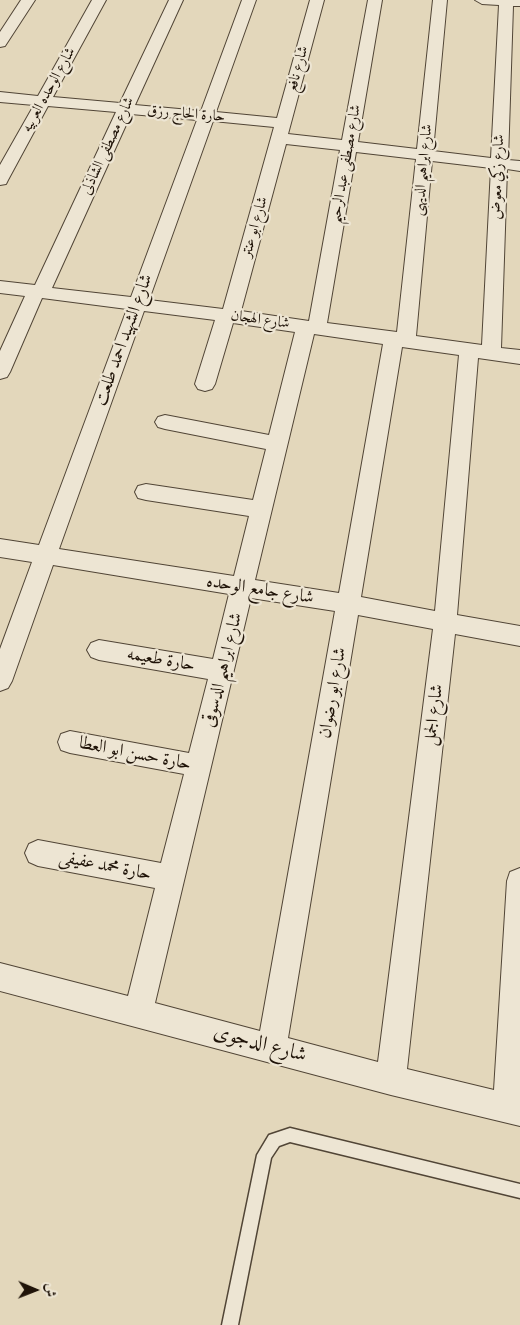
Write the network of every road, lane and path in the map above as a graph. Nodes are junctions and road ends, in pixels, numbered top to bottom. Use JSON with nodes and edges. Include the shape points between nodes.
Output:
{"nodes":[{"id":1,"x":28,"y":0,"type":"edge"},
{"id":2,"x":99,"y":0,"type":"edge"},
{"id":3,"x":176,"y":0,"type":"edge"},
{"id":4,"x":249,"y":0,"type":"edge"},
{"id":5,"x":317,"y":0,"type":"edge"},
{"id":6,"x":375,"y":0,"type":"edge"},
{"id":7,"x":440,"y":0,"type":"edge"},
{"id":8,"x":482,"y":0,"type":"edge"},
{"id":9,"x":513,"y":2,"type":"edge"},
{"id":10,"x":0,"y":43,"type":"edge"},
{"id":11,"x":0,"y":97,"type":"edge"},
{"id":12,"x":43,"y":101,"type":"junction"},
{"id":13,"x":124,"y":109,"type":"junction"},
{"id":14,"x":206,"y":116,"type":"junction"},
{"id":15,"x":281,"y":130,"type":"junction"},
{"id":16,"x":349,"y":146,"type":"junction"},
{"id":17,"x":425,"y":155,"type":"junction"},
{"id":18,"x":499,"y":163,"type":"junction"},
{"id":19,"x":520,"y":166,"type":"edge"},
{"id":20,"x":0,"y":180,"type":"edge"},
{"id":21,"x":0,"y":287,"type":"edge"},
{"id":22,"x":39,"y":292,"type":"junction"},
{"id":23,"x":137,"y":305,"type":"junction"},
{"id":24,"x":228,"y":316,"type":"junction"},
{"id":25,"x":312,"y":327,"type":"junction"},
{"id":26,"x":400,"y":339,"type":"junction"},
{"id":27,"x":480,"y":352,"type":"junction"},
{"id":28,"x":520,"y":357,"type":"edge"},
{"id":29,"x":0,"y":372,"type":"edge"},
{"id":30,"x":205,"y":384,"type":"dead end"},
{"id":31,"x":165,"y":422,"type":"dead end"},
{"id":32,"x":278,"y":444,"type":"junction"},
{"id":33,"x":146,"y":492,"type":"dead end"},
{"id":34,"x":262,"y":510,"type":"junction"},
{"id":35,"x":0,"y":548,"type":"edge"},
{"id":36,"x":44,"y":555,"type":"junction"},
{"id":37,"x":243,"y":587,"type":"junction"},
{"id":38,"x":348,"y":604,"type":"junction"},
{"id":39,"x":445,"y":622,"type":"junction"},
{"id":40,"x":520,"y":636,"type":"edge"},
{"id":41,"x":99,"y":650,"type":"dead end"},
{"id":42,"x":222,"y":671,"type":"junction"},
{"id":43,"x":0,"y":681,"type":"edge"},
{"id":44,"x":70,"y":742,"type":"dead end"},
{"id":45,"x":199,"y":766,"type":"junction"},
{"id":46,"x":38,"y":853,"type":"dead end"},
{"id":47,"x":172,"y":878,"type":"junction"},
{"id":48,"x":520,"y":881,"type":"edge"},
{"id":49,"x":0,"y":977,"type":"edge"},
{"id":50,"x":138,"y":1013,"type":"junction"},
{"id":51,"x":272,"y":1047,"type":"junction"},
{"id":52,"x":391,"y":1080,"type":"junction"},
{"id":53,"x":514,"y":1109,"type":"edge"},
{"id":54,"x":520,"y":1192,"type":"edge"},
{"id":55,"x":230,"y":1325,"type":"edge"}],
"edges":[{"from":1,"to":10,"type":"street"},
{"from":2,"to":12,"type":"street","name":"شارع الوحده العربيه"},
{"from":3,"to":13,"type":"street","name":"شارع مصطفى الشاذلى"},
{"from":4,"to":14,"type":"street","name":"شارع الشهيد احمد طلعت"},
{"from":5,"to":15,"type":"street","name":"شارع نافع"},
{"from":6,"to":16,"type":"street","name":"شارع مصطفى عبد الرحيم"},
{"from":7,"to":17,"type":"street","name":"شارع ابراهيم الديهى"},
{"from":8,"to":9,"type":"street"},
{"from":9,"to":18,"type":"street","name":"شارع زكي معوض"},
{"from":11,"to":12,"type":"street","name":"حارة الحاج رزق"},
{"from":12,"to":13,"type":"street","name":"حارة الحاج رزق"},
{"from":12,"to":20,"type":"street","name":"شارع الوحده العربيه"},
{"from":13,"to":14,"type":"street","name":"حارة الحاج رزق"},
{"from":13,"to":22,"type":"street","name":"شارع مصطفى الشاذلى"},
{"from":14,"to":15,"type":"street","name":"حارة الحاج رزق"},
{"from":14,"to":23,"type":"street","name":"شارع الشهيد احمد طلعت"},
{"from":15,"to":16,"type":"street","name":"حارة الحاج رزق"},
{"from":15,"to":24,"type":"street","name":"شارع ابو عنتر"},
{"from":16,"to":17,"type":"street","name":"حارة الحاج رزق"},
{"from":16,"to":25,"type":"street","name":"شارع مصطفى عبد الرحيم"},
{"from":17,"to":18,"type":"street","name":"حارة الحاج رزق"},
{"from":17,"to":26,"type":"street","name":"شارع ابراهيم الديهى"},
{"from":18,"to":19,"type":"street","name":"حارة الحاج رزق"},
{"from":18,"to":27,"type":"street","name":"شارع زكي معوض"},
{"from":21,"to":22,"type":"street","name":"شارع الهجان"},
{"from":22,"to":23,"type":"street","name":"شارع الهجان"},
{"from":22,"to":29,"type":"street","name":"شارع مصطفى الشاذلى"},
{"from":23,"to":24,"type":"street","name":"شارع الهجان"},
{"from":23,"to":36,"type":"street","name":"شارع الشهيد احمد طلعت"},
{"from":24,"to":25,"type":"street","name":"شارع الهجان"},
{"from":24,"to":30,"type":"street","name":"شارع ابو عنتر"},
{"from":25,"to":26,"type":"street","name":"شارع الهجان"},
{"from":25,"to":32,"type":"street","name":"شارع ابراهيم الدسوقى"},
{"from":26,"to":27,"type":"street","name":"شارع الهجان"},
{"from":26,"to":38,"type":"street","name":"شارع ابو رضوان"},
{"from":27,"to":28,"type":"street","name":"شارع الهجان"},
{"from":27,"to":39,"type":"street","name":"شارع الجمل"},
{"from":31,"to":32,"type":"street"},
{"from":32,"to":34,"type":"street","name":"شارع ابراهيم الدسوقى"},
{"from":33,"to":34,"type":"street"},
{"from":34,"to":37,"type":"street","name":"شارع ابراهيم الدسوقى"},
{"from":35,"to":36,"type":"street","name":"شارع جامع الوحده"},
{"from":36,"to":37,"type":"street","name":"شارع جامع الوحده"},
{"from":36,"to":43,"type":"street","name":"شارع الشهيد احمد طلعت"},
{"from":37,"to":38,"type":"street","name":"شارع جامع الوحده"},
{"from":37,"to":42,"type":"street","name":"شارع ابراهيم الدسوقى"},
{"from":38,"to":39,"type":"street","name":"شارع جامع الوحده"},
{"from":38,"to":51,"type":"street","name":"شارع ابو رضوان"},
{"from":39,"to":40,"type":"street","name":"شارع جامع الوحده"},
{"from":39,"to":52,"type":"street","name":"شارع الجمل"},
{"from":41,"to":42,"type":"street","name":"حارة طعيمه"},
{"from":42,"to":45,"type":"street","name":"شارع ابراهيم الدسوقى"},
{"from":44,"to":45,"type":"street","name":"حارة حسن ابو العطا"},
{"from":45,"to":47,"type":"street","name":"شارع ابراهيم الدسوقى"},
{"from":46,"to":47,"type":"street","name":"حارة محمد عفيفى"},
{"from":47,"to":50,"type":"street","name":"شارع ابراهيم الدسوقى"},
{"from":48,"to":53,"type":"street"},
{"from":49,"to":50,"type":"street","name":"شارع الدجوى"},
{"from":50,"to":51,"type":"street","name":"شارع الدجوى"},
{"from":51,"to":52,"type":"street","name":"شارع الدجوى"},
{"from":52,"to":53,"type":"street","name":"شارع الدجوى"},
{"from":54,"to":55,"type":"lane","via":[[290,1135],[274,1140],[264,1155]]}]}
